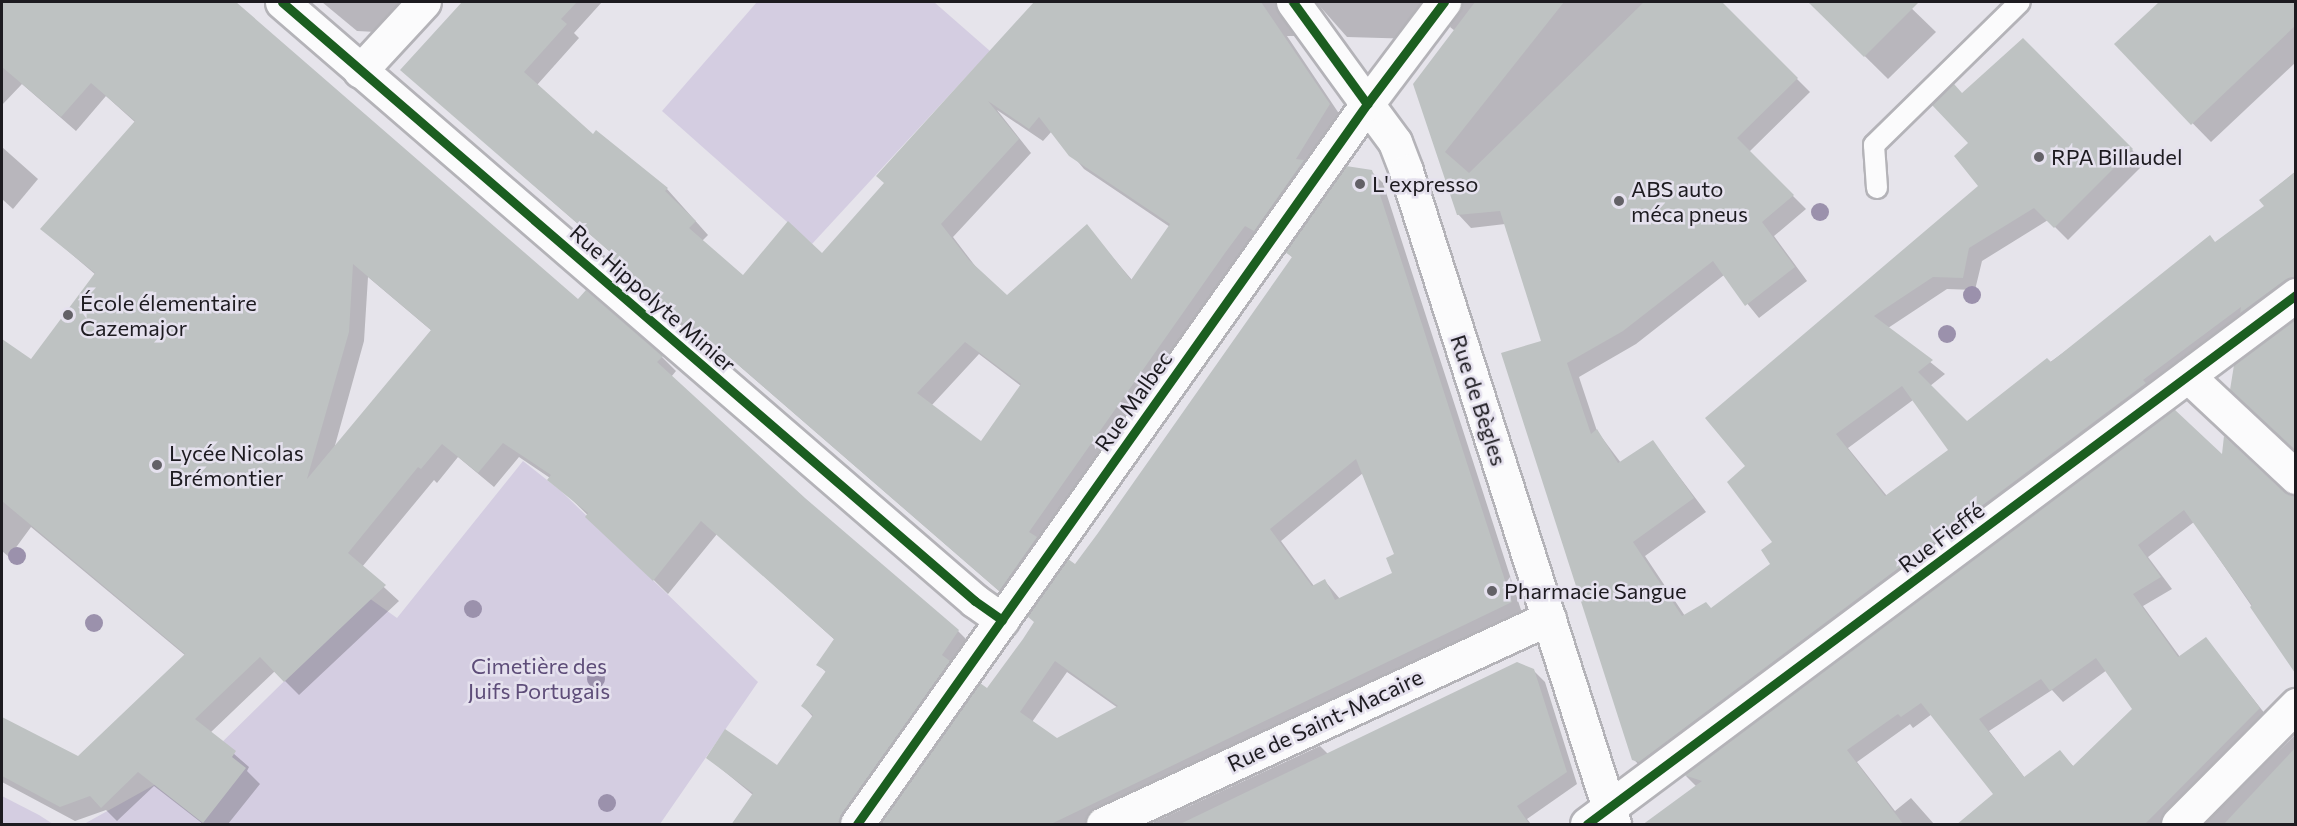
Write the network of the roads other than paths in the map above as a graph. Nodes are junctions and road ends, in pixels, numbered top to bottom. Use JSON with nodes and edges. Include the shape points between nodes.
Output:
{"nodes":[{"id":1,"x":282,"y":2,"type":"edge"},
{"id":2,"x":424,"y":2,"type":"edge"},
{"id":3,"x":1293,"y":2,"type":"edge"},
{"id":4,"x":1444,"y":2,"type":"edge"},
{"id":5,"x":2020,"y":2,"type":"edge"},
{"id":6,"x":360,"y":71,"type":"junction"},
{"id":7,"x":1367,"y":104,"type":"junction"},
{"id":8,"x":1877,"y":188,"type":"dead end"},
{"id":9,"x":2295,"y":295,"type":"edge"},
{"id":10,"x":2188,"y":376,"type":"junction"},
{"id":11,"x":2295,"y":477,"type":"edge"},
{"id":12,"x":1549,"y":618,"type":"junction"},
{"id":13,"x":1002,"y":620,"type":"junction"},
{"id":14,"x":2295,"y":705,"type":"edge"},
{"id":15,"x":1604,"y":819,"type":"edge"},
{"id":16,"x":857,"y":825,"type":"edge"},
{"id":17,"x":1103,"y":825,"type":"edge"},
{"id":18,"x":2178,"y":825,"type":"edge"}],
"edges":[{"from":1,"to":6,"type":"street","name":"Rue Hippolyte Minier"},
{"from":2,"to":6,"type":"street"},
{"from":3,"to":7,"type":"street","name":"Rue de Bègles"},
{"from":4,"to":7,"type":"street","name":"Rue Malbec"},
{"from":5,"to":8,"type":"lane","via":[[1874,145]]},
{"from":6,"to":13,"type":"street","name":"Rue Hippolyte Minier"},
{"from":7,"to":12,"type":"street","name":"Rue de Bègles","via":[[1395,142],[1406,171]]},
{"from":7,"to":13,"type":"street","name":"Rue Malbec"},
{"from":9,"to":10,"type":"street","name":"Rue Fieffé"},
{"from":10,"to":11,"type":"street"},
{"from":10,"to":15,"type":"street","name":"Rue Fieffé"},
{"from":12,"to":15,"type":"street","name":"Rue de Bègles"},
{"from":12,"to":17,"type":"street","name":"Rue de Saint-Macaire"},
{"from":13,"to":16,"type":"street","name":"Rue Malbec"},
{"from":14,"to":18,"type":"street"}]}
